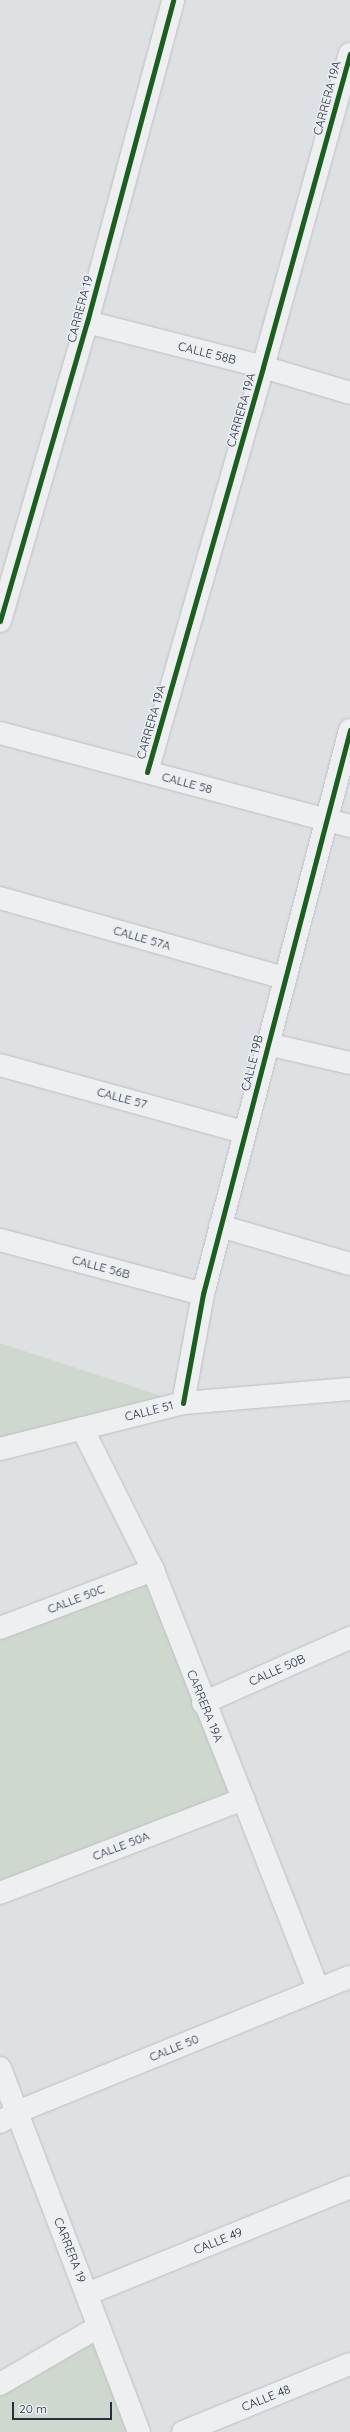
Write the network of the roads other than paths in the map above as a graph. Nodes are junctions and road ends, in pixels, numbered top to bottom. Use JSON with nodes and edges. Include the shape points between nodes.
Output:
{"nodes":[{"id":1,"x":173,"y":0,"type":"edge"},
{"id":2,"x":350,"y":54,"type":"edge"},
{"id":3,"x":87,"y":322,"type":"junction"},
{"id":4,"x":264,"y":367,"type":"junction"},
{"id":5,"x":350,"y":393,"type":"edge"},
{"id":6,"x":0,"y":621,"type":"edge"},
{"id":7,"x":350,"y":730,"type":"edge"},
{"id":8,"x":0,"y":734,"type":"edge"},
{"id":9,"x":147,"y":772,"type":"junction"},
{"id":10,"x":325,"y":820,"type":"junction"},
{"id":11,"x":350,"y":826,"type":"edge"},
{"id":12,"x":0,"y":898,"type":"edge"},
{"id":13,"x":284,"y":978,"type":"junction"},
{"id":14,"x":267,"y":1044,"type":"junction"},
{"id":15,"x":350,"y":1063,"type":"edge"},
{"id":16,"x":0,"y":1065,"type":"edge"},
{"id":17,"x":244,"y":1132,"type":"junction"},
{"id":18,"x":220,"y":1226,"type":"junction"},
{"id":19,"x":0,"y":1240,"type":"edge"},
{"id":20,"x":350,"y":1264,"type":"edge"},
{"id":21,"x":203,"y":1294,"type":"junction"},
{"id":22,"x":350,"y":1389,"type":"edge"},
{"id":23,"x":183,"y":1403,"type":"junction"},
{"id":24,"x":82,"y":1428,"type":"junction"},
{"id":25,"x":0,"y":1449,"type":"edge"},
{"id":26,"x":152,"y":1570,"type":"junction"},
{"id":27,"x":0,"y":1628,"type":"edge"},
{"id":28,"x":350,"y":1638,"type":"edge"},
{"id":29,"x":203,"y":1703,"type":"junction"},
{"id":30,"x":243,"y":1799,"type":"junction"},
{"id":31,"x":0,"y":1893,"type":"edge"},
{"id":32,"x":350,"y":1977,"type":"edge"},
{"id":33,"x":318,"y":1989,"type":"junction"},
{"id":34,"x":0,"y":2068,"type":"edge"},
{"id":35,"x":9,"y":2117,"type":"edge"},
{"id":36,"x":350,"y":2187,"type":"edge"},
{"id":37,"x":87,"y":2294,"type":"junction"},
{"id":38,"x":98,"y":2328,"type":"junction"},
{"id":39,"x":350,"y":2364,"type":"edge"},
{"id":40,"x":0,"y":2384,"type":"edge"},
{"id":41,"x":139,"y":2432,"type":"edge"},
{"id":42,"x":183,"y":2432,"type":"edge"}],
"edges":[{"from":1,"to":3,"type":"street","name":"CARRERA 19"},
{"from":2,"to":4,"type":"street","name":"CARRERA 19A"},
{"from":3,"to":4,"type":"street","name":"CALLE 58B"},
{"from":3,"to":6,"type":"street","name":"CARRERA 19"},
{"from":4,"to":5,"type":"street","name":"CALLE 58B"},
{"from":4,"to":9,"type":"street","name":"CARRERA 19A"},
{"from":7,"to":10,"type":"street","name":"CALLE 19B"},
{"from":8,"to":9,"type":"street","name":"CALLE 58"},
{"from":9,"to":10,"type":"street","name":"CALLE 58"},
{"from":10,"to":11,"type":"street","name":"CALLE 58"},
{"from":10,"to":13,"type":"street","name":"CALLE 19B"},
{"from":12,"to":13,"type":"street","name":"CALLE 57A"},
{"from":13,"to":14,"type":"street","name":"CALLE 19B"},
{"from":14,"to":15,"type":"street"},
{"from":14,"to":17,"type":"street","name":"CALLE 19B"},
{"from":16,"to":17,"type":"street","name":"CALLE 57"},
{"from":17,"to":18,"type":"street","name":"CALLE 19B"},
{"from":18,"to":20,"type":"street"},
{"from":18,"to":21,"type":"street","name":"CALLE 19B"},
{"from":19,"to":21,"type":"street","name":"CALLE 56B"},
{"from":21,"to":23,"type":"street","name":"CALLE 19B"},
{"from":22,"to":23,"type":"street","name":"CALLE 51"},
{"from":23,"to":24,"type":"street","name":"CALLE 51"},
{"from":24,"to":25,"type":"street","name":"CALLE 51"},
{"from":24,"to":26,"type":"street","name":"CARRERA 19A"},
{"from":26,"to":27,"type":"street","name":"CALLE 50C"},
{"from":26,"to":29,"type":"street","name":"CARRERA 19A"},
{"from":28,"to":29,"type":"street","name":"CALLE 50B"},
{"from":29,"to":30,"type":"street","name":"CARRERA 19A"},
{"from":30,"to":31,"type":"street","name":"CALLE 50A"},
{"from":30,"to":33,"type":"street","name":"CARRERA 19A"},
{"from":32,"to":33,"type":"street","name":"CALLE 50"},
{"from":33,"to":35,"type":"street","name":"CALLE 50"},
{"from":34,"to":35,"type":"street","name":"CARRERA 19"},
{"from":35,"to":37,"type":"street","name":"CARRERA 19"},
{"from":36,"to":37,"type":"street","name":"CALLE 49"},
{"from":37,"to":38,"type":"street","name":"CARRERA 19"},
{"from":38,"to":40,"type":"street"},
{"from":38,"to":41,"type":"street","name":"CARRERA 19"},
{"from":39,"to":42,"type":"street","name":"CALLE 48"}]}
